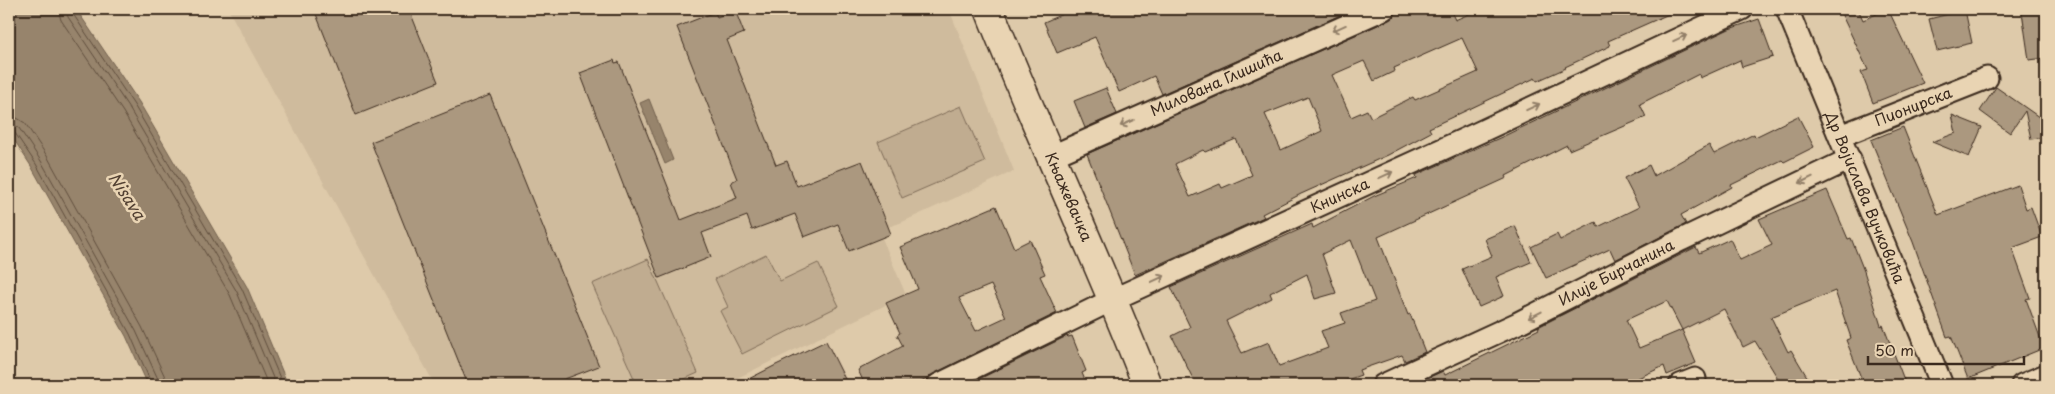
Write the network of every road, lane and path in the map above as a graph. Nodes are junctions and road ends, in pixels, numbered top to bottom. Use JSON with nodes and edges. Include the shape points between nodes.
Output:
{"nodes":[{"id":1,"x":989,"y":9,"type":"edge"},
{"id":2,"x":1384,"y":9,"type":"edge"},
{"id":3,"x":1742,"y":9,"type":"edge"},
{"id":4,"x":1787,"y":9,"type":"edge"},
{"id":5,"x":1987,"y":78,"type":"dead end"},
{"id":6,"x":1840,"y":136,"type":"junction"},
{"id":7,"x":1050,"y":156,"type":"junction"},
{"id":8,"x":1850,"y":159,"type":"junction"},
{"id":9,"x":1114,"y":299,"type":"junction"},
{"id":10,"x":2046,"y":375,"type":"edge"},
{"id":11,"x":938,"y":385,"type":"edge"},
{"id":12,"x":1148,"y":385,"type":"edge"},
{"id":13,"x":1383,"y":385,"type":"edge"},
{"id":14,"x":1942,"y":385,"type":"edge"},
{"id":15,"x":2022,"y":385,"type":"edge"}],
"edges":[{"from":1,"to":7,"type":"main road","name":"Књажевачка"},
{"from":2,"to":7,"type":"street","name":"Милована Глишића","one_way":true},
{"from":9,"to":3,"type":"street","name":"Книнска","one_way":true},
{"from":4,"to":6,"type":"street","name":"Др Војислава Вучковића"},
{"from":5,"to":6,"type":"street","name":"Пионирска"},
{"from":6,"to":8,"type":"street","name":"Др Војислава Вучковића"},
{"from":7,"to":9,"type":"main road","name":"Књажевачка"},
{"from":8,"to":13,"type":"street","name":"Илије Бирчанина","one_way":true,"via":[[1518,323]]},
{"from":8,"to":14,"type":"street","name":"Др Војислава Вучковића"},
{"from":9,"to":11,"type":"street","name":"Книнска"},
{"from":9,"to":12,"type":"main road","name":"Књажевачка"},
{"from":10,"to":15,"type":"street"}]}
